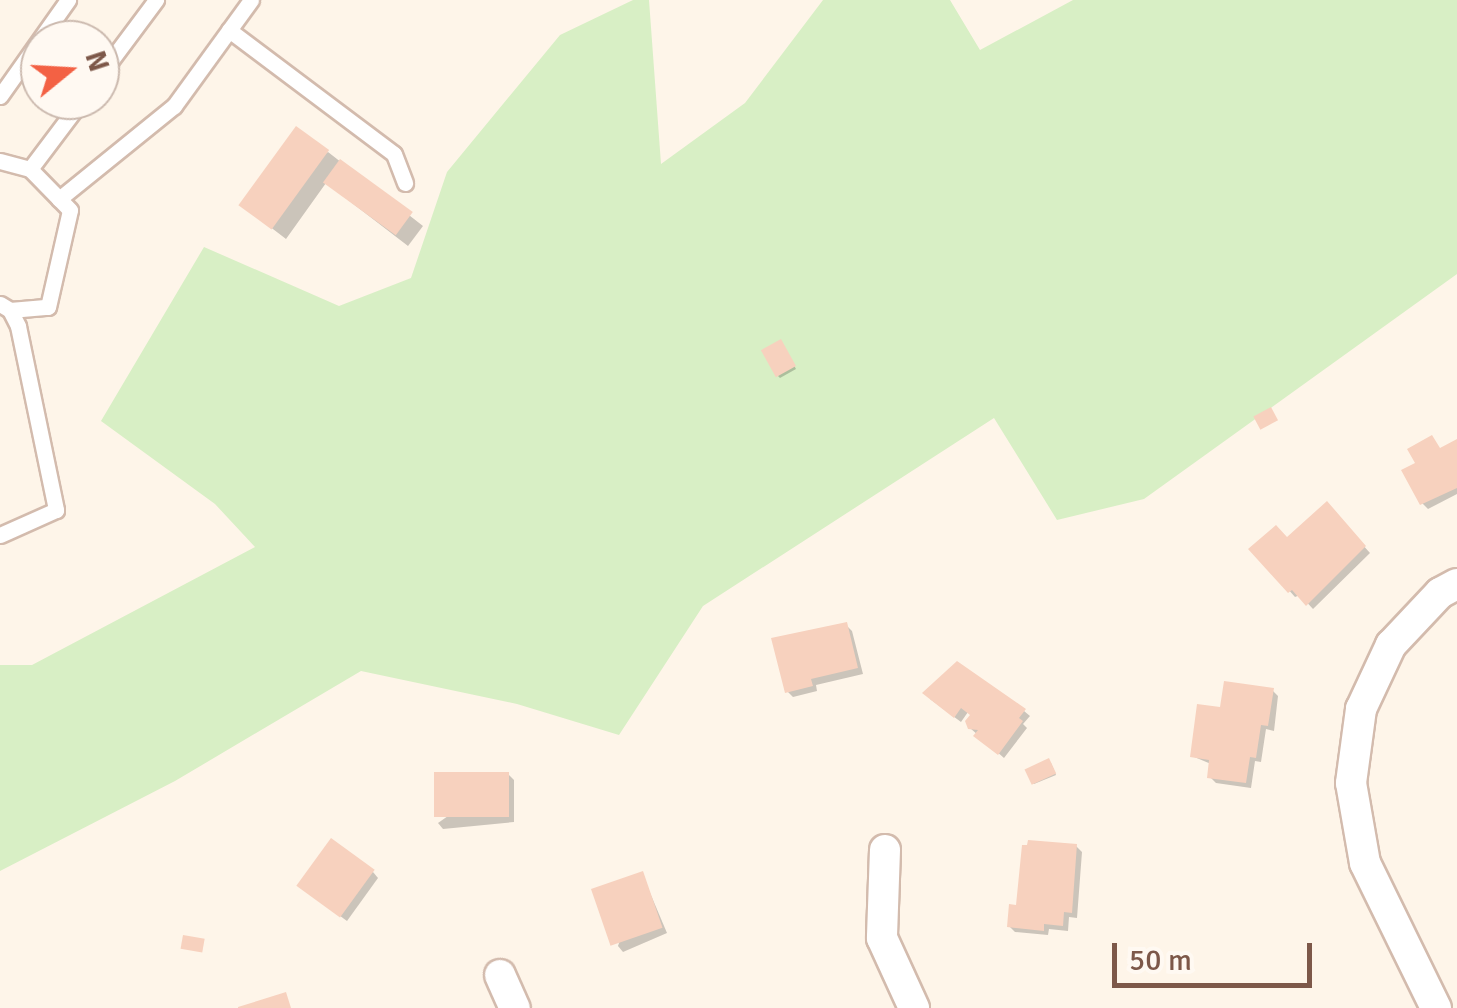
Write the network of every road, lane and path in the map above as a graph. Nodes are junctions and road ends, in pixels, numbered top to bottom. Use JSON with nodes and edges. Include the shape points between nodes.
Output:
{"nodes":[{"id":1,"x":68,"y":0,"type":"edge"},
{"id":2,"x":156,"y":0,"type":"edge"},
{"id":3,"x":251,"y":0,"type":"edge"},
{"id":4,"x":230,"y":30,"type":"junction"},
{"id":5,"x":120,"y":48,"type":"edge"},
{"id":6,"x":0,"y":96,"type":"edge"},
{"id":7,"x":67,"y":120,"type":"edge"},
{"id":8,"x":0,"y":161,"type":"edge"},
{"id":9,"x":30,"y":169,"type":"junction"},
{"id":10,"x":406,"y":183,"type":"dead end"},
{"id":11,"x":59,"y":199,"type":"junction"},
{"id":12,"x":5,"y":307,"type":"edge"},
{"id":13,"x":0,"y":536,"type":"edge"},
{"id":14,"x":1457,"y":584,"type":"edge"},
{"id":15,"x":884,"y":850,"type":"dead end"},
{"id":16,"x":500,"y":974,"type":"dead end"},
{"id":17,"x":516,"y":1008,"type":"edge"},
{"id":18,"x":914,"y":1008,"type":"edge"},
{"id":19,"x":1436,"y":1008,"type":"edge"}],
"edges":[{"from":1,"to":6,"type":"lane"},
{"from":2,"to":5,"type":"lane"},
{"from":3,"to":4,"type":"lane"},
{"from":4,"to":10,"type":"lane","via":[[394,154]]},
{"from":4,"to":11,"type":"lane","via":[[174,106]]},
{"from":7,"to":9,"type":"lane"},
{"from":8,"to":9,"type":"lane"},
{"from":9,"to":11,"type":"lane"},
{"from":11,"to":12,"type":"lane","via":[[70,210],[48,308]]},
{"from":12,"to":13,"type":"lane","via":[[18,326],[56,510]]},
{"from":14,"to":19,"type":"street","via":[[1391,645],[1361,709],[1352,783],[1365,863]]},
{"from":15,"to":18,"type":"street","via":[[882,938]]},
{"from":16,"to":17,"type":"street"}]}
